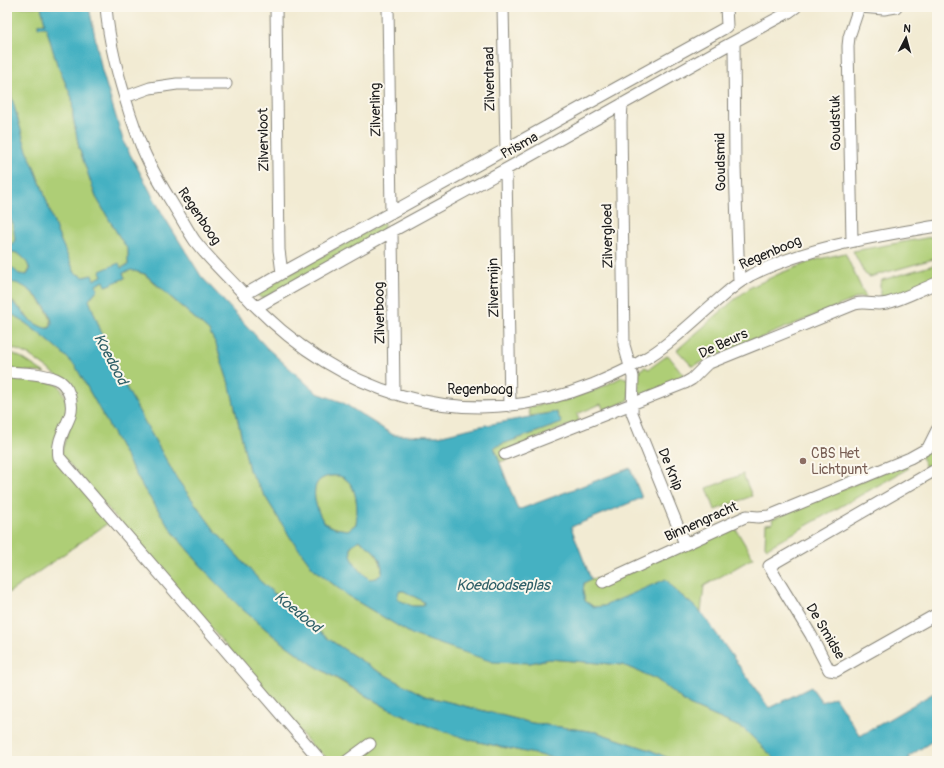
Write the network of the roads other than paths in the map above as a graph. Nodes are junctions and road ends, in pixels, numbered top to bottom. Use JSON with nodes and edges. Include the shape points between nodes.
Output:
{"nodes":[{"id":1,"x":106,"y":7,"type":"edge"},
{"id":2,"x":276,"y":7,"type":"edge"},
{"id":3,"x":388,"y":7,"type":"edge"},
{"id":4,"x":503,"y":7,"type":"edge"},
{"id":5,"x":726,"y":7,"type":"edge"},
{"id":6,"x":796,"y":7,"type":"edge"},
{"id":7,"x":860,"y":7,"type":"edge"},
{"id":8,"x":896,"y":7,"type":"edge"},
{"id":9,"x":734,"y":42,"type":"junction"},
{"id":10,"x":226,"y":84,"type":"dead end"},
{"id":11,"x":125,"y":97,"type":"junction"},
{"id":12,"x":622,"y":104,"type":"junction"},
{"id":13,"x":506,"y":150,"type":"junction"},
{"id":14,"x":506,"y":170,"type":"junction"},
{"id":15,"x":391,"y":213,"type":"junction"},
{"id":16,"x":937,"y":226,"type":"edge"},
{"id":17,"x":392,"y":231,"type":"junction"},
{"id":18,"x":852,"y":241,"type":"junction"},
{"id":19,"x":282,"y":273,"type":"junction"},
{"id":20,"x":739,"y":282,"type":"junction"},
{"id":21,"x":937,"y":283,"type":"edge"},
{"id":22,"x":244,"y":295,"type":"junction"},
{"id":23,"x":257,"y":307,"type":"junction"},
{"id":24,"x":630,"y":367,"type":"junction"},
{"id":25,"x":7,"y":372,"type":"edge"},
{"id":26,"x":394,"y":394,"type":"junction"},
{"id":27,"x":633,"y":404,"type":"junction"},
{"id":28,"x":510,"y":406,"type":"junction"},
{"id":29,"x":937,"y":430,"type":"edge"},
{"id":30,"x":505,"y":454,"type":"dead end"},
{"id":31,"x":937,"y":469,"type":"edge"},
{"id":32,"x":685,"y":544,"type":"junction"},
{"id":33,"x":603,"y":582,"type":"dead end"},
{"id":34,"x":937,"y":614,"type":"edge"},
{"id":35,"x":370,"y":744,"type":"dead end"},
{"id":36,"x":320,"y":761,"type":"edge"},
{"id":37,"x":347,"y":761,"type":"edge"}],
"edges":[{"from":1,"to":11,"type":"street","name":"Regenboog","via":[[116,69]]},
{"from":2,"to":19,"type":"street","name":"Zilvervloot","via":[[279,250]]},
{"from":3,"to":15,"type":"street","name":"Zilverling"},
{"from":4,"to":13,"type":"street","name":"Zilverdraad"},
{"from":5,"to":13,"type":"street","name":"Prisma","via":[[727,26]]},
{"from":6,"to":9,"type":"street","name":"Prisma"},
{"from":7,"to":8,"type":"street"},
{"from":7,"to":18,"type":"street","name":"Goudstuk","via":[[848,46]]},
{"from":9,"to":12,"type":"street","name":"Prisma"},
{"from":9,"to":20,"type":"street","name":"Goudsmid"},
{"from":10,"to":11,"type":"street","via":[[177,84],[150,88]]},
{"from":11,"to":22,"type":"street","name":"Regenboog","via":[[140,144],[157,178],[195,241]]},
{"from":12,"to":14,"type":"street","name":"Prisma"},
{"from":12,"to":24,"type":"street","name":"Zilvergloed","via":[[624,346]]},
{"from":13,"to":15,"type":"street","name":"Prisma"},
{"from":14,"to":17,"type":"street","name":"Prisma"},
{"from":14,"to":28,"type":"street","name":"Zilvermijn"},
{"from":15,"to":19,"type":"street","name":"Prisma"},
{"from":16,"to":18,"type":"street","name":"Regenboog"},
{"from":17,"to":23,"type":"street","name":"Prisma"},
{"from":17,"to":26,"type":"street","name":"Zilverboog"},
{"from":18,"to":20,"type":"street","name":"Regenboog","via":[[794,256]]},
{"from":19,"to":22,"type":"street","name":"Prisma"},
{"from":20,"to":24,"type":"street","name":"Regenboog","via":[[664,346]]},
{"from":21,"to":27,"type":"street","name":"De Beurs","via":[[887,303],[864,302],[848,307],[707,364],[685,383]]},
{"from":22,"to":23,"type":"street","name":"Regenboog"},
{"from":23,"to":26,"type":"street","name":"Regenboog","via":[[314,355],[359,380]]},
{"from":24,"to":27,"type":"street","name":"Zilvergloed","via":[[633,377]]},
{"from":24,"to":28,"type":"street","name":"Regenboog","via":[[576,391]]},
{"from":25,"to":36,"type":"street","via":[[34,374],[61,382],[68,391],[72,405],[70,417],[58,445],[59,457]]},
{"from":26,"to":28,"type":"street","name":"Regenboog","via":[[447,405]]},
{"from":27,"to":30,"type":"street","name":"De Beurs"},
{"from":27,"to":32,"type":"street","name":"De Knip","via":[[632,413]]},
{"from":29,"to":32,"type":"street","name":"Binnengracht","via":[[928,448],[910,458],[769,516],[747,516]]},
{"from":31,"to":34,"type":"street","name":"De Smidse","via":[[769,566],[833,672]]},
{"from":32,"to":33,"type":"street","name":"Binnengracht"},
{"from":35,"to":37,"type":"street"}]}
